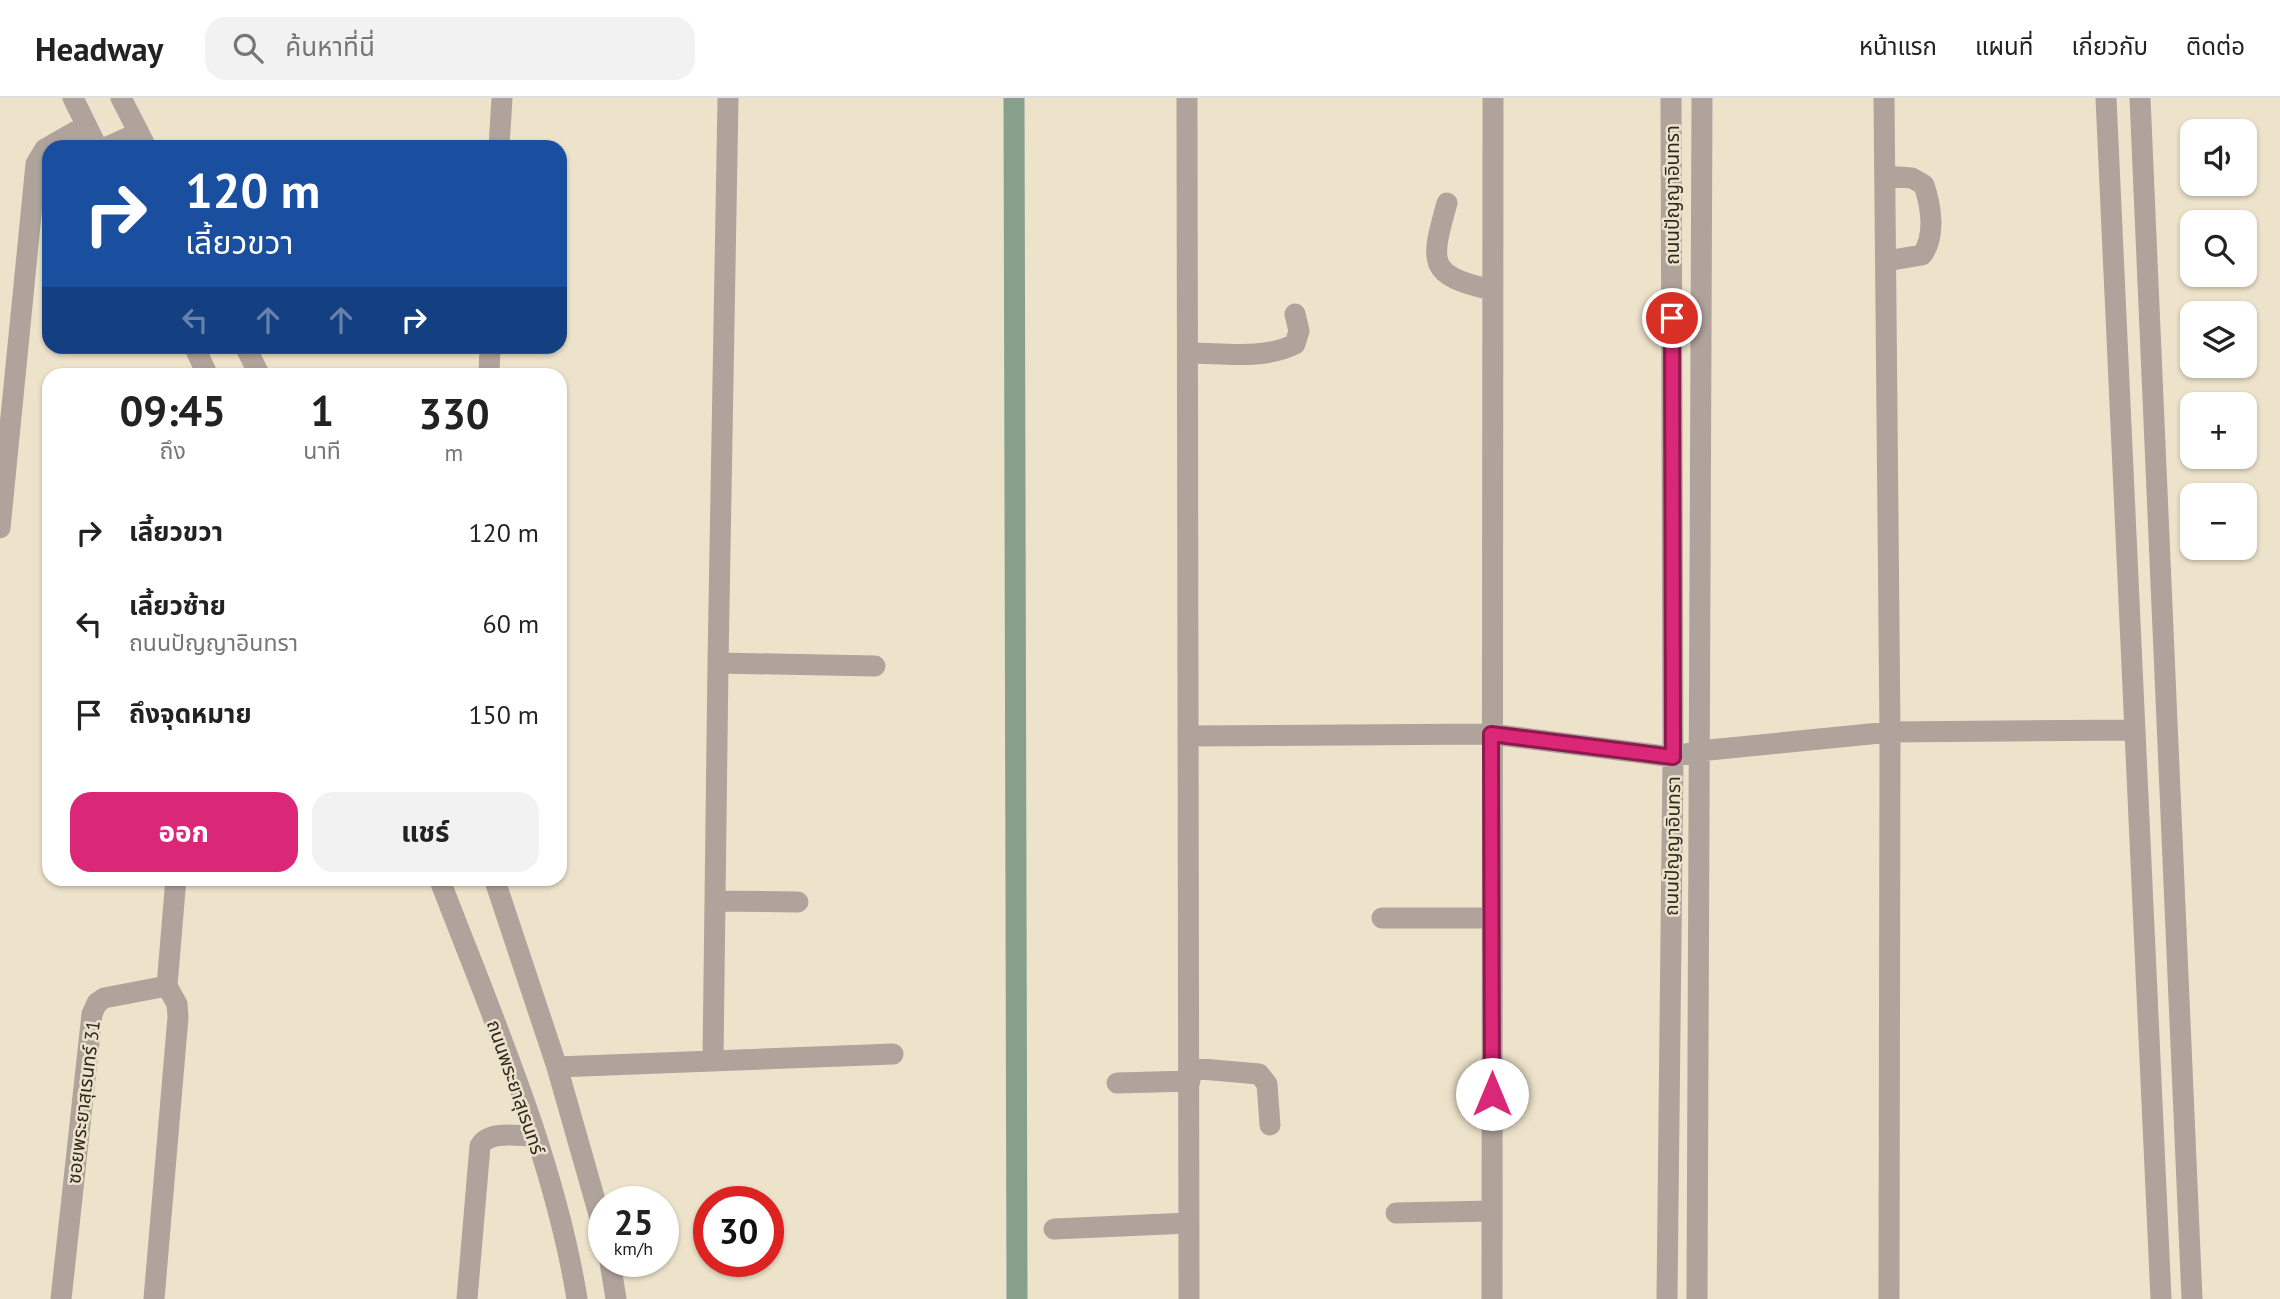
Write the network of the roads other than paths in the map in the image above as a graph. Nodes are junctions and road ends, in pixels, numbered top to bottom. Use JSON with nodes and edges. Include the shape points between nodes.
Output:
{"nodes":[{"id":1,"x":73,"y":98,"type":"edge"},
{"id":2,"x":121,"y":98,"type":"edge"},
{"id":3,"x":502,"y":98,"type":"edge"},
{"id":4,"x":728,"y":98,"type":"edge"},
{"id":5,"x":1187,"y":98,"type":"edge"},
{"id":6,"x":1493,"y":98,"type":"edge"},
{"id":7,"x":1671,"y":98,"type":"edge"},
{"id":8,"x":1702,"y":98,"type":"edge"},
{"id":9,"x":1884,"y":98,"type":"edge"},
{"id":10,"x":2106,"y":98,"type":"edge"},
{"id":11,"x":2140,"y":98,"type":"edge"},
{"id":12,"x":85,"y":126,"type":"junction"},
{"id":13,"x":61,"y":140,"type":"edge"},
{"id":14,"x":93,"y":140,"type":"edge"},
{"id":15,"x":142,"y":140,"type":"edge"},
{"id":16,"x":499,"y":140,"type":"edge"},
{"id":17,"x":42,"y":154,"type":"edge"},
{"id":18,"x":1885,"y":176,"type":"junction"},
{"id":19,"x":41,"y":182,"type":"edge"},
{"id":20,"x":1447,"y":203,"type":"dead end"},
{"id":21,"x":1886,"y":261,"type":"junction"},
{"id":22,"x":1492,"y":290,"type":"junction"},
{"id":23,"x":1295,"y":314,"type":"dead end"},
{"id":24,"x":1189,"y":352,"type":"junction"},
{"id":25,"x":0,"y":528,"type":"edge"},
{"id":26,"x":718,"y":663,"type":"junction"},
{"id":27,"x":875,"y":666,"type":"dead end"},
{"id":28,"x":2168,"y":707,"type":"junction"},
{"id":29,"x":2133,"y":708,"type":"junction"},
{"id":30,"x":2134,"y":730,"type":"junction"},
{"id":31,"x":1890,"y":732,"type":"junction"},
{"id":32,"x":1491,"y":734,"type":"junction"},
{"id":33,"x":1190,"y":736,"type":"junction"},
{"id":34,"x":1699,"y":751,"type":"junction"},
{"id":35,"x":1673,"y":757,"type":"junction"},
{"id":36,"x":2169,"y":761,"type":"junction"},
{"id":37,"x":2135,"y":762,"type":"junction"},
{"id":38,"x":175,"y":886,"type":"edge"},
{"id":39,"x":442,"y":886,"type":"edge"},
{"id":40,"x":497,"y":886,"type":"edge"},
{"id":41,"x":717,"y":901,"type":"junction"},
{"id":42,"x":798,"y":902,"type":"dead end"},
{"id":43,"x":1382,"y":918,"type":"dead end"},
{"id":44,"x":1491,"y":918,"type":"junction"},
{"id":45,"x":167,"y":986,"type":"junction"},
{"id":46,"x":893,"y":1054,"type":"dead end"},
{"id":47,"x":713,"y":1059,"type":"junction"},
{"id":48,"x":557,"y":1067,"type":"junction"},
{"id":49,"x":1190,"y":1075,"type":"junction"},
{"id":50,"x":1117,"y":1083,"type":"dead end"},
{"id":51,"x":1270,"y":1125,"type":"dead end"},
{"id":52,"x":534,"y":1136,"type":"junction"},
{"id":53,"x":591,"y":1186,"type":"edge"},
{"id":54,"x":1492,"y":1211,"type":"junction"},
{"id":55,"x":1396,"y":1213,"type":"dead end"},
{"id":56,"x":1189,"y":1223,"type":"junction"},
{"id":57,"x":1054,"y":1229,"type":"dead end"},
{"id":58,"x":612,"y":1277,"type":"edge"},
{"id":59,"x":61,"y":1299,"type":"edge"},
{"id":60,"x":154,"y":1299,"type":"edge"},
{"id":61,"x":467,"y":1299,"type":"edge"},
{"id":62,"x":577,"y":1299,"type":"edge"},
{"id":63,"x":616,"y":1299,"type":"edge"},
{"id":64,"x":1189,"y":1299,"type":"edge"},
{"id":65,"x":1492,"y":1299,"type":"edge"},
{"id":66,"x":1667,"y":1299,"type":"edge"},
{"id":67,"x":1697,"y":1299,"type":"edge"},
{"id":68,"x":1889,"y":1299,"type":"edge"},
{"id":69,"x":2161,"y":1299,"type":"edge"},
{"id":70,"x":2192,"y":1299,"type":"edge"}],
"edges":[{"from":1,"to":12,"type":"street"},
{"from":2,"to":15,"type":"street"},
{"from":3,"to":16,"type":"street"},
{"from":4,"to":26,"type":"street"},
{"from":5,"to":24,"type":"street"},
{"from":6,"to":22,"type":"street"},
{"from":7,"to":35,"type":"street","name":"ถนนปัญญาอินทรา"},
{"from":8,"to":34,"type":"street","name":"ถนนปัญญาอินทรา"},
{"from":9,"to":18,"type":"street"},
{"from":10,"to":29,"type":"street"},
{"from":11,"to":28,"type":"street"},
{"from":12,"to":13,"type":"street"},
{"from":12,"to":14,"type":"street"},
{"from":17,"to":19,"type":"street","via":[[36,164]]},
{"from":18,"to":21,"type":"street"},
{"from":18,"to":21,"type":"street","via":[[1912,178],[1924,185],[1931,234],[1922,255]]},
{"from":19,"to":25,"type":"street"},
{"from":20,"to":22,"type":"street","via":[[1436,240],[1437,262],[1457,282]]},
{"from":21,"to":31,"type":"street"},
{"from":22,"to":32,"type":"street"},
{"from":23,"to":24,"type":"street","via":[[1299,331],[1295,344],[1283,350],[1269,354]]},
{"from":24,"to":33,"type":"street"},
{"from":26,"to":27,"type":"street"},
{"from":26,"to":41,"type":"street"},
{"from":28,"to":29,"type":"street"},
{"from":28,"to":36,"type":"street"},
{"from":29,"to":30,"type":"street"},
{"from":30,"to":31,"type":"street"},
{"from":30,"to":37,"type":"street"},
{"from":31,"to":34,"type":"street"},
{"from":31,"to":68,"type":"street"},
{"from":32,"to":33,"type":"street"},
{"from":32,"to":35,"type":"street"},
{"from":32,"to":44,"type":"street"},
{"from":33,"to":49,"type":"street"},
{"from":34,"to":35,"type":"street"},
{"from":34,"to":67,"type":"street","name":"ถนนปัญญาอินทรา"},
{"from":35,"to":66,"type":"street","name":"ถนนปัญญาอินทรา"},
{"from":36,"to":37,"type":"street"},
{"from":36,"to":70,"type":"street"},
{"from":37,"to":69,"type":"street"},
{"from":38,"to":45,"type":"street"},
{"from":39,"to":52,"type":"street","name":"ถนนพระยาสุเรนทร์"},
{"from":40,"to":48,"type":"street"},
{"from":41,"to":42,"type":"street"},
{"from":41,"to":47,"type":"street"},
{"from":43,"to":44,"type":"street"},
{"from":44,"to":54,"type":"street"},
{"from":45,"to":59,"type":"street","name":"ซอยพระยาสุเรนทร์ 31","via":[[104,998],[92,1014]]},
{"from":45,"to":60,"type":"street","via":[[178,1017]]},
{"from":46,"to":47,"type":"street"},
{"from":47,"to":48,"type":"street"},
{"from":48,"to":53,"type":"street"},
{"from":49,"to":50,"type":"street"},
{"from":49,"to":51,"type":"street","via":[[1259,1074],[1267,1084]]},
{"from":49,"to":56,"type":"street"},
{"from":52,"to":61,"type":"street","via":[[491,1136],[480,1146]]},
{"from":52,"to":62,"type":"street","name":"ถนนพระยาสุเรนทร์","via":[[571,1261]]},
{"from":54,"to":55,"type":"street"},
{"from":54,"to":65,"type":"street"},
{"from":56,"to":57,"type":"street"},
{"from":56,"to":64,"type":"street"},
{"from":58,"to":63,"type":"street"}]}
